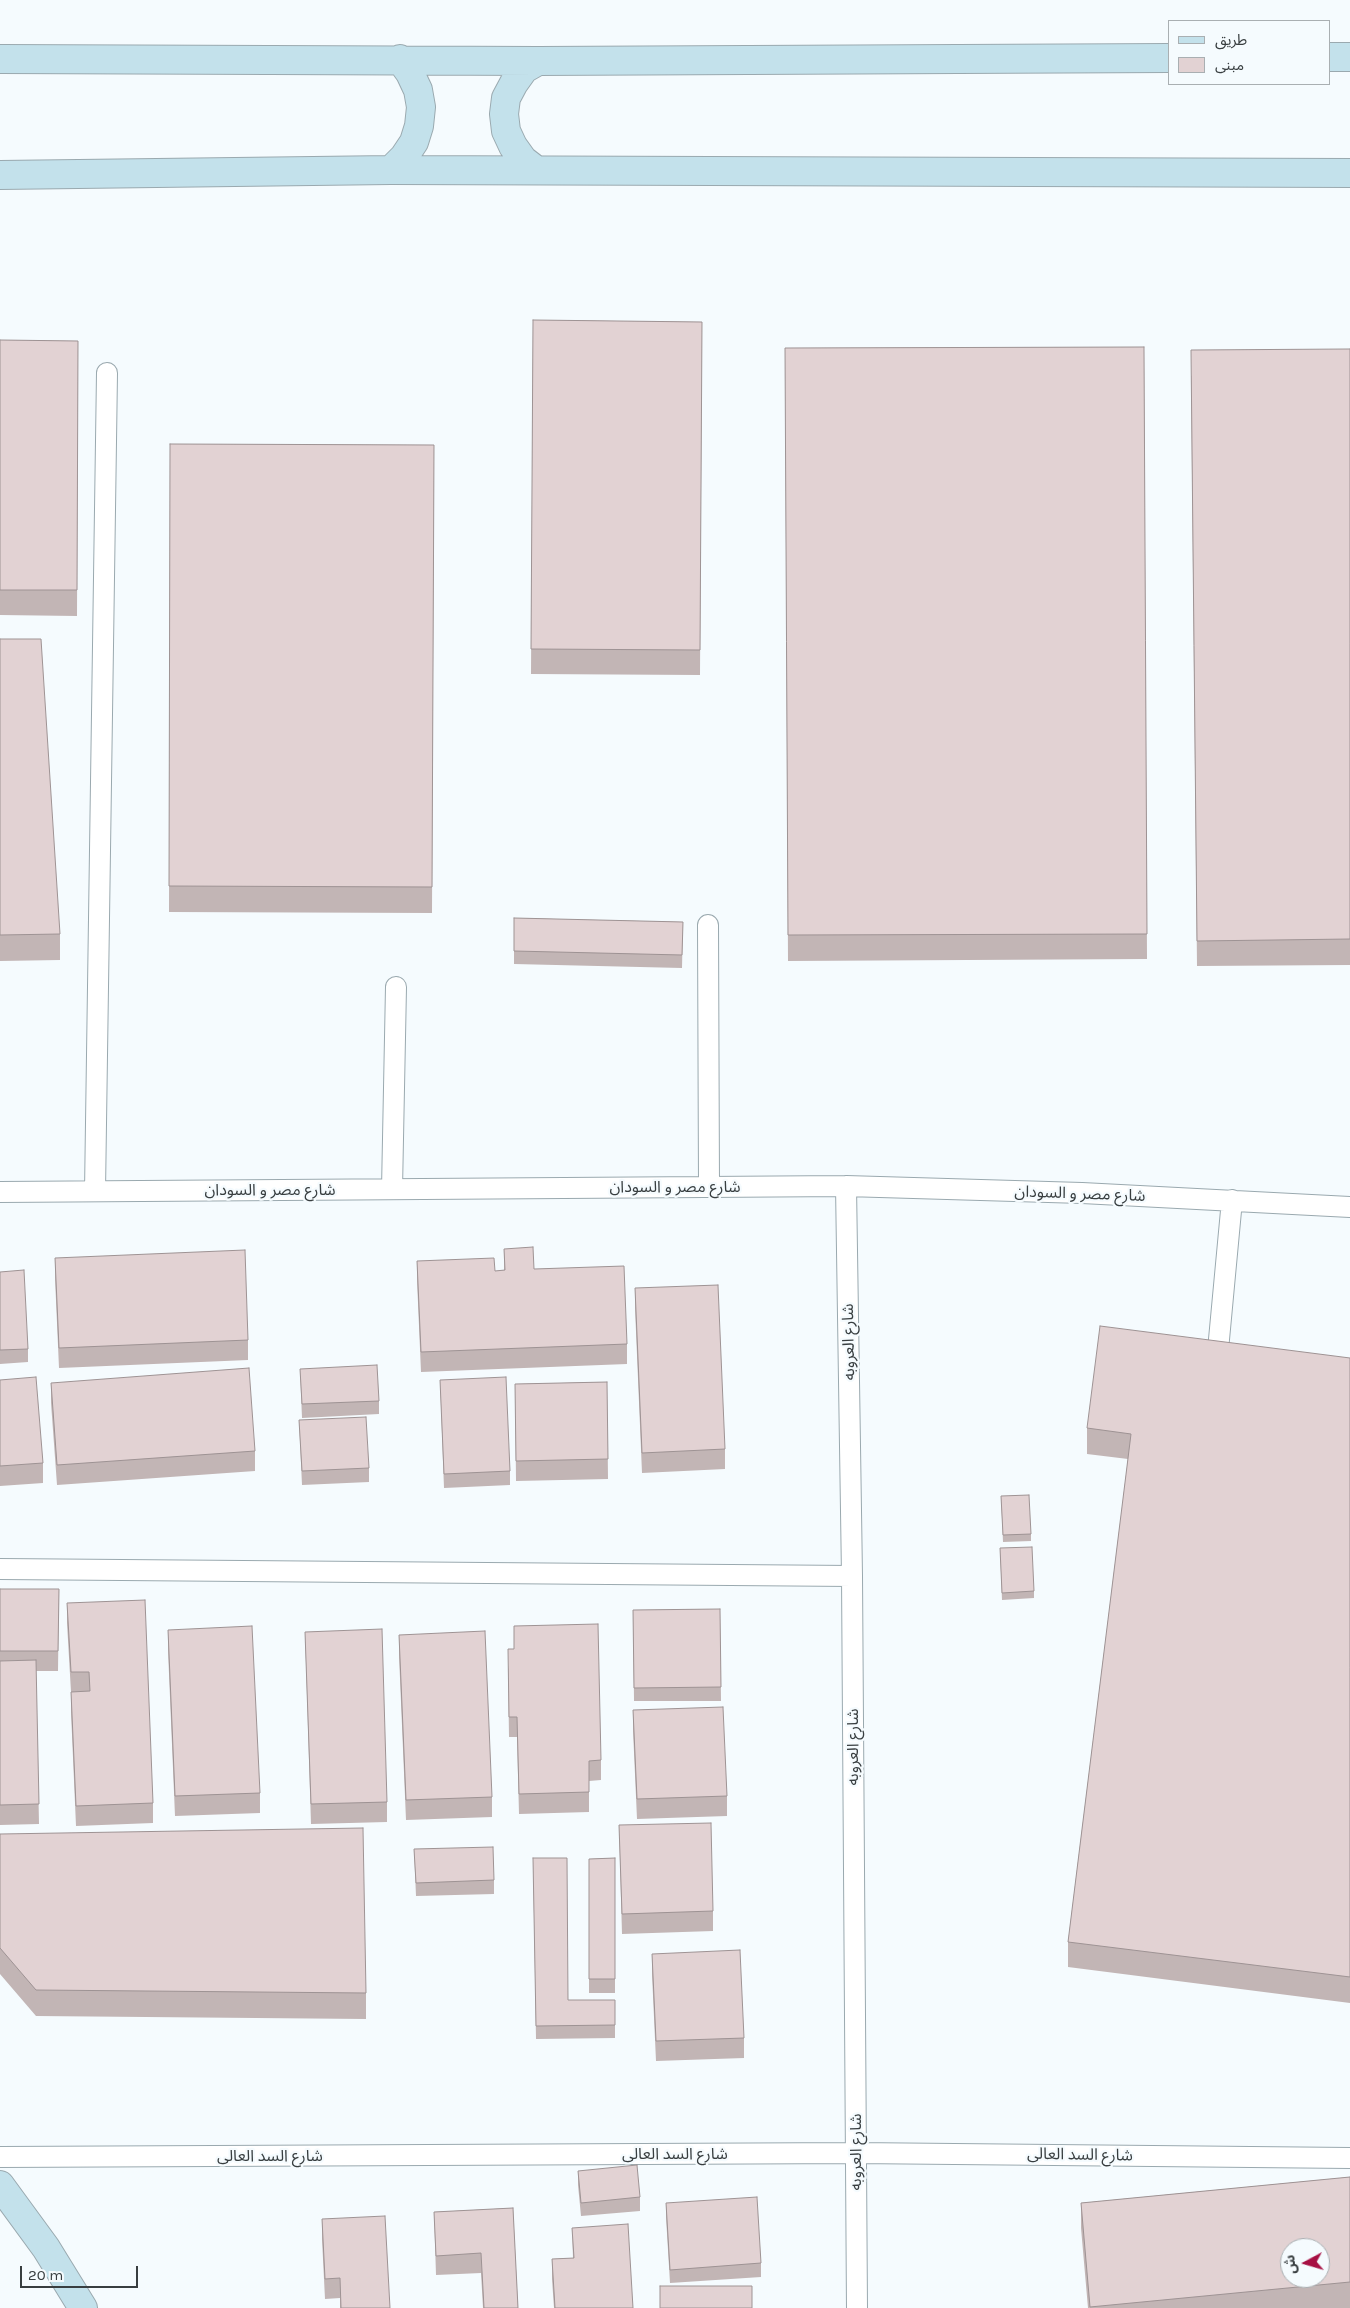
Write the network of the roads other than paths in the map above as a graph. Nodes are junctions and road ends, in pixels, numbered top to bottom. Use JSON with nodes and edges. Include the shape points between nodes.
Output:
{"nodes":[{"id":1,"x":1330,"y":57,"type":"edge"},
{"id":2,"x":1350,"y":57,"type":"edge"},
{"id":3,"x":1168,"y":58,"type":"edge"},
{"id":4,"x":0,"y":59,"type":"edge"},
{"id":5,"x":400,"y":59,"type":"junction"},
{"id":6,"x":538,"y":61,"type":"junction"},
{"id":7,"x":391,"y":170,"type":"junction"},
{"id":8,"x":536,"y":170,"type":"junction"},
{"id":9,"x":1350,"y":173,"type":"edge"},
{"id":10,"x":0,"y":175,"type":"edge"},
{"id":11,"x":107,"y":372,"type":"dead end"},
{"id":12,"x":708,"y":925,"type":"dead end"},
{"id":13,"x":396,"y":987,"type":"dead end"},
{"id":14,"x":846,"y":1186,"type":"junction"},
{"id":15,"x":709,"y":1187,"type":"junction"},
{"id":16,"x":392,"y":1189,"type":"junction"},
{"id":17,"x":95,"y":1191,"type":"junction"},
{"id":18,"x":0,"y":1192,"type":"edge"},
{"id":19,"x":1232,"y":1200,"type":"junction"},
{"id":20,"x":1350,"y":1207,"type":"edge"},
{"id":21,"x":1218,"y":1350,"type":"edge"},
{"id":22,"x":0,"y":1569,"type":"edge"},
{"id":23,"x":852,"y":1576,"type":"junction"},
{"id":24,"x":856,"y":2153,"type":"junction"},
{"id":25,"x":0,"y":2158,"type":"edge"},
{"id":26,"x":1350,"y":2158,"type":"edge"},
{"id":27,"x":0,"y":2185,"type":"edge"},
{"id":28,"x":83,"y":2308,"type":"edge"},
{"id":29,"x":858,"y":2308,"type":"edge"}],
"edges":[{"from":1,"to":2,"type":"street"},
{"from":3,"to":6,"type":"street"},
{"from":4,"to":5,"type":"street"},
{"from":5,"to":6,"type":"street"},
{"from":5,"to":7,"type":"street","via":[[418,90],[421,107],[414,142]]},
{"from":6,"to":8,"type":"street","via":[[514,82],[506,98],[504,114],[506,131],[513,146]]},
{"from":7,"to":8,"type":"street"},
{"from":7,"to":10,"type":"street"},
{"from":8,"to":9,"type":"street"},
{"from":11,"to":17,"type":"lane"},
{"from":12,"to":15,"type":"lane"},
{"from":13,"to":16,"type":"lane"},
{"from":14,"to":15,"type":"lane","name":"شارع مصر و السودان"},
{"from":14,"to":19,"type":"lane","name":"شارع مصر و السودان"},
{"from":14,"to":23,"type":"lane","name":"شارع العروبه"},
{"from":15,"to":16,"type":"lane","name":"شارع مصر و السودان"},
{"from":16,"to":17,"type":"lane","name":"شارع مصر و السودان"},
{"from":17,"to":18,"type":"lane","name":"شارع مصر و السودان"},
{"from":19,"to":20,"type":"lane","name":"شارع مصر و السودان"},
{"from":19,"to":21,"type":"lane"},
{"from":22,"to":23,"type":"lane"},
{"from":23,"to":24,"type":"lane","name":"شارع العروبه"},
{"from":24,"to":25,"type":"lane","name":"شارع السد العالى"},
{"from":24,"to":26,"type":"lane","name":"شارع السد العالى"},
{"from":24,"to":29,"type":"lane","name":"شارع العروبه"},
{"from":27,"to":28,"type":"street","via":[[46,2248]]}]}
